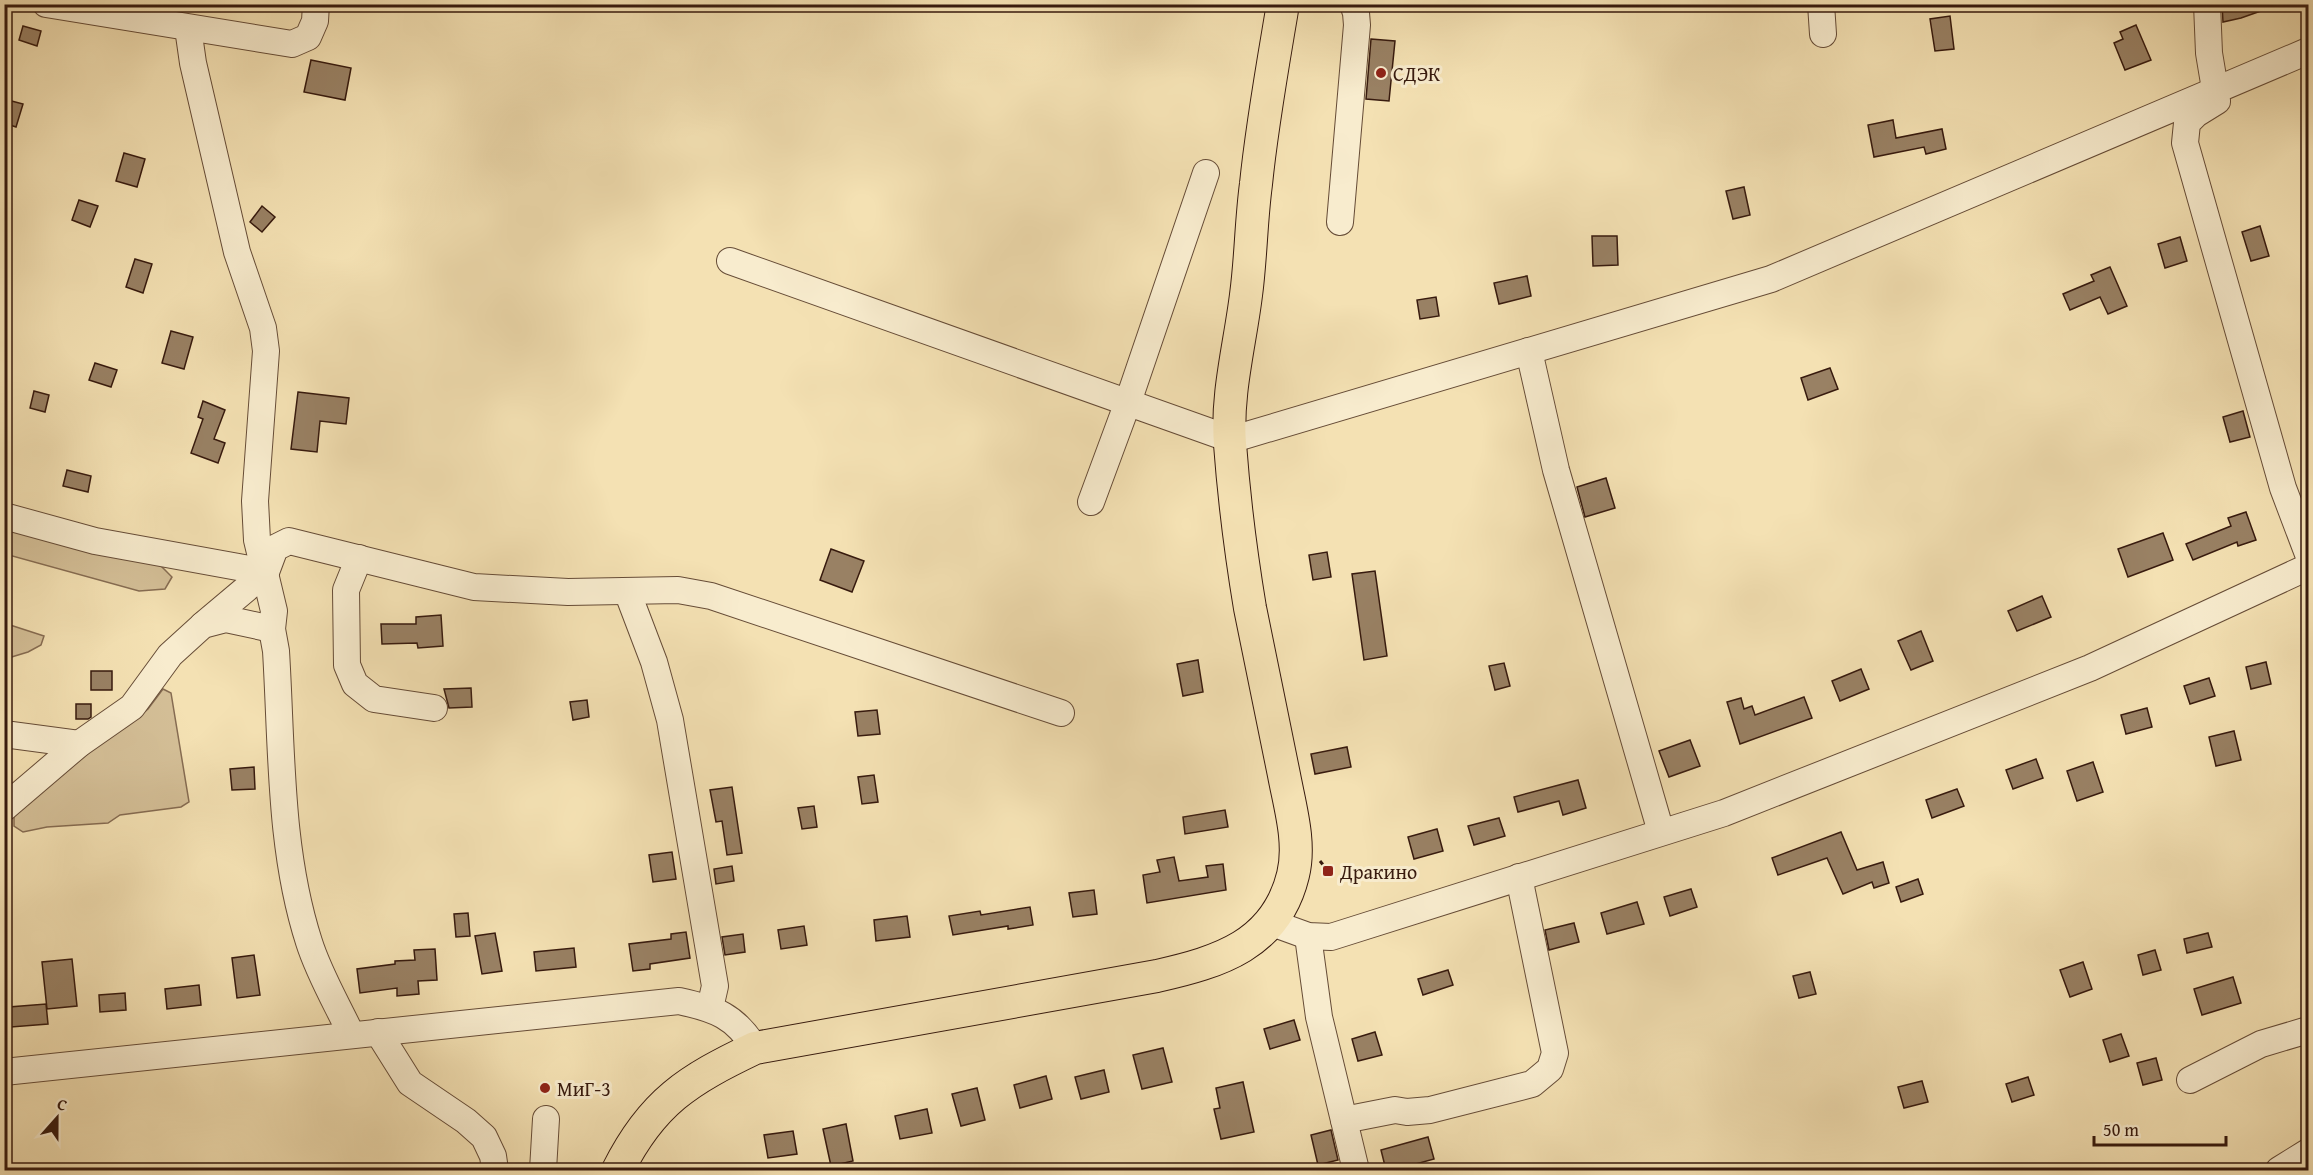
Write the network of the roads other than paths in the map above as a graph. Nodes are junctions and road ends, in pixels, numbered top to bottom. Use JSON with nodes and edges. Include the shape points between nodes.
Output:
{"nodes":[{"id":1,"x":46,"y":4,"type":"edge"},
{"id":2,"x":316,"y":4,"type":"edge"},
{"id":3,"x":1283,"y":4,"type":"edge"},
{"id":4,"x":1353,"y":4,"type":"edge"},
{"id":5,"x":1821,"y":4,"type":"edge"},
{"id":6,"x":2207,"y":4,"type":"edge"},
{"id":7,"x":188,"y":28,"type":"junction"},
{"id":8,"x":1823,"y":34,"type":"dead end"},
{"id":9,"x":2308,"y":51,"type":"edge"},
{"id":10,"x":2217,"y":90,"type":"junction"},
{"id":11,"x":1206,"y":173,"type":"dead end"},
{"id":12,"x":1340,"y":222,"type":"dead end"},
{"id":13,"x":730,"y":261,"type":"dead end"},
{"id":14,"x":1528,"y":351,"type":"junction"},
{"id":15,"x":1128,"y":402,"type":"junction"},
{"id":16,"x":1230,"y":440,"type":"junction"},
{"id":17,"x":1091,"y":502,"type":"dead end"},
{"id":18,"x":4,"y":516,"type":"edge"},
{"id":19,"x":2308,"y":554,"type":"edge"},
{"id":20,"x":359,"y":558,"type":"junction"},
{"id":21,"x":2308,"y":567,"type":"edge"},
{"id":22,"x":266,"y":572,"type":"junction"},
{"id":23,"x":627,"y":591,"type":"junction"},
{"id":24,"x":203,"y":625,"type":"junction"},
{"id":25,"x":272,"y":628,"type":"junction"},
{"id":26,"x":434,"y":708,"type":"dead end"},
{"id":27,"x":1061,"y":713,"type":"dead end"},
{"id":28,"x":4,"y":734,"type":"edge"},
{"id":29,"x":79,"y":744,"type":"junction"},
{"id":30,"x":4,"y":808,"type":"edge"},
{"id":31,"x":1661,"y":832,"type":"junction"},
{"id":32,"x":1519,"y":877,"type":"junction"},
{"id":33,"x":1272,"y":923,"type":"junction"},
{"id":34,"x":1308,"y":936,"type":"junction"},
{"id":35,"x":710,"y":1008,"type":"junction"},
{"id":36,"x":2308,"y":1030,"type":"edge"},
{"id":37,"x":378,"y":1032,"type":"junction"},
{"id":38,"x":351,"y":1034,"type":"junction"},
{"id":39,"x":755,"y":1048,"type":"junction"},
{"id":40,"x":4,"y":1072,"type":"edge"},
{"id":41,"x":2190,"y":1080,"type":"dead end"},
{"id":42,"x":546,"y":1119,"type":"dead end"},
{"id":43,"x":1344,"y":1120,"type":"junction"},
{"id":44,"x":2308,"y":1152,"type":"edge"},
{"id":45,"x":495,"y":1170,"type":"edge"},
{"id":46,"x":543,"y":1170,"type":"edge"},
{"id":47,"x":618,"y":1170,"type":"edge"},
{"id":48,"x":1356,"y":1170,"type":"edge"},
{"id":49,"x":2279,"y":1170,"type":"edge"}],
"edges":[{"from":1,"to":7,"type":"street"},
{"from":2,"to":7,"type":"street","via":[[315,21],[308,37],[292,44]]},
{"from":3,"to":16,"type":"main road","via":[[1256,183]]},
{"from":4,"to":12,"type":"street","via":[[1357,25]]},
{"from":5,"to":8,"type":"street"},
{"from":6,"to":10,"type":"street"},
{"from":7,"to":22,"type":"street","via":[[237,252],[263,328],[266,351],[255,501],[256,540]]},
{"from":9,"to":10,"type":"street"},
{"from":10,"to":14,"type":"street","via":[[1771,279]]},
{"from":10,"to":19,"type":"street","via":[[2217,101],[2187,123],[2185,143],[2283,488]]},
{"from":11,"to":15,"type":"street"},
{"from":13,"to":15,"type":"street"},
{"from":14,"to":16,"type":"street"},
{"from":14,"to":31,"type":"street","via":[[1556,470]]},
{"from":15,"to":16,"type":"street"},
{"from":15,"to":17,"type":"street"},
{"from":16,"to":33,"type":"main road","via":[[1250,606],[1296,851],[1289,890]]},
{"from":18,"to":22,"type":"street","via":[[95,541]]},
{"from":20,"to":22,"type":"street","via":[[289,541],[275,548]]},
{"from":20,"to":23,"type":"street","via":[[474,587]]},
{"from":20,"to":26,"type":"street","via":[[346,590],[347,665],[355,684],[374,699]]},
{"from":21,"to":31,"type":"street","via":[[2090,668],[1724,813]]},
{"from":22,"to":24,"type":"street"},
{"from":22,"to":25,"type":"street","via":[[274,611]]},
{"from":23,"to":27,"type":"street","via":[[678,590],[711,596]]},
{"from":23,"to":35,"type":"street","via":[[654,662],[670,720],[715,986]]},
{"from":24,"to":25,"type":"street","via":[[226,620]]},
{"from":24,"to":29,"type":"street","via":[[170,655],[132,707]]},
{"from":25,"to":38,"type":"street","via":[[288,844],[299,906],[310,945]]},
{"from":28,"to":29,"type":"street"},
{"from":29,"to":30,"type":"street"},
{"from":31,"to":32,"type":"street"},
{"from":32,"to":34,"type":"street","via":[[1331,937]]},
{"from":32,"to":43,"type":"street","via":[[1555,1053],[1550,1068],[1532,1084],[1430,1110],[1395,1110]]},
{"from":33,"to":34,"type":"street"},
{"from":33,"to":39,"type":"main road","via":[[1236,951],[1202,966]]},
{"from":34,"to":43,"type":"street","via":[[1319,1017]]},
{"from":35,"to":37,"type":"street","via":[[679,1001]]},
{"from":35,"to":39,"type":"street","via":[[745,1032]]},
{"from":36,"to":41,"type":"street","via":[[2261,1044]]},
{"from":37,"to":38,"type":"street"},
{"from":37,"to":45,"type":"street","via":[[410,1083],[484,1137]]},
{"from":38,"to":40,"type":"street"},
{"from":39,"to":47,"type":"main road","via":[[689,1084],[655,1111]]},
{"from":42,"to":46,"type":"street"},
{"from":43,"to":48,"type":"street"},
{"from":44,"to":49,"type":"street"}]}
